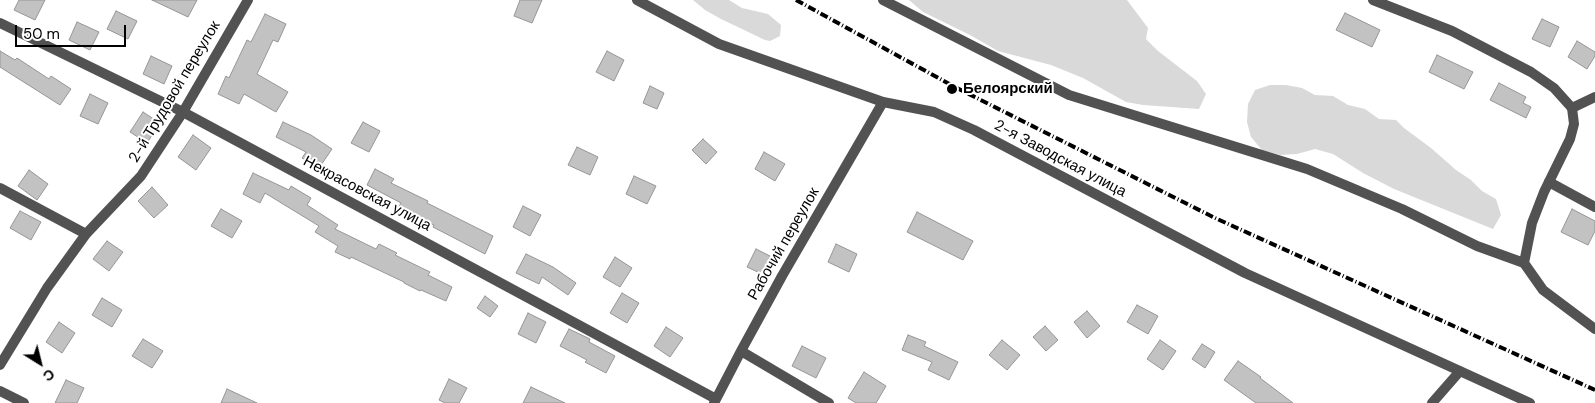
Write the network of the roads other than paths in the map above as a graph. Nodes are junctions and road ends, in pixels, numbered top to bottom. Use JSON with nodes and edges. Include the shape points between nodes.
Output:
{"nodes":[{"id":1,"x":248,"y":0,"type":"edge"},
{"id":2,"x":637,"y":0,"type":"edge"},
{"id":3,"x":883,"y":0,"type":"edge"},
{"id":4,"x":1373,"y":0,"type":"edge"},
{"id":5,"x":0,"y":23,"type":"edge"},
{"id":6,"x":1595,"y":97,"type":"edge"},
{"id":7,"x":883,"y":102,"type":"junction"},
{"id":8,"x":1572,"y":108,"type":"junction"},
{"id":9,"x":183,"y":112,"type":"junction"},
{"id":10,"x":1549,"y":182,"type":"junction"},
{"id":11,"x":0,"y":188,"type":"edge"},
{"id":12,"x":1595,"y":207,"type":"edge"},
{"id":13,"x":86,"y":234,"type":"junction"},
{"id":14,"x":1524,"y":263,"type":"junction"},
{"id":15,"x":1595,"y":329,"type":"edge"},
{"id":16,"x":741,"y":350,"type":"junction"},
{"id":17,"x":0,"y":365,"type":"edge"},
{"id":18,"x":1460,"y":371,"type":"junction"},
{"id":19,"x":0,"y":391,"type":"edge"},
{"id":20,"x":715,"y":401,"type":"edge"},
{"id":21,"x":24,"y":403,"type":"edge"},
{"id":22,"x":829,"y":403,"type":"edge"},
{"id":23,"x":1432,"y":403,"type":"edge"},
{"id":24,"x":1530,"y":403,"type":"edge"}],
"edges":[{"from":1,"to":9,"type":"street","name":"2-й Трудовой переулок"},
{"from":2,"to":7,"type":"street","name":"2-я Заводская улица","via":[[719,44]]},
{"from":3,"to":14,"type":"street","via":[[1069,96],[1307,169],[1402,209],[1477,246]]},
{"from":4,"to":8,"type":"street","via":[[1452,31],[1531,72],[1554,88]]},
{"from":5,"to":9,"type":"street","name":"Некрасовская улица"},
{"from":6,"to":8,"type":"street"},
{"from":7,"to":16,"type":"street","name":"Рабочий переулок"},
{"from":7,"to":18,"type":"street","name":"2-я Заводская улица","via":[[934,112],[974,130],[1246,273]]},
{"from":8,"to":10,"type":"street","via":[[1574,124],[1570,138]]},
{"from":9,"to":13,"type":"street","name":"2-й Трудовой переулок","via":[[141,176]]},
{"from":9,"to":20,"type":"street","name":"Некрасовская улица"},
{"from":10,"to":12,"type":"street"},
{"from":10,"to":14,"type":"street","via":[[1532,223]]},
{"from":11,"to":13,"type":"street"},
{"from":13,"to":17,"type":"street","name":"2-й Трудовой переулок","via":[[47,288]]},
{"from":14,"to":15,"type":"street","via":[[1543,290]]},
{"from":16,"to":20,"type":"street","name":"Рабочий переулок"},
{"from":16,"to":22,"type":"street"},
{"from":18,"to":23,"type":"street"},
{"from":18,"to":24,"type":"street","name":"2-я Заводская улица"},
{"from":19,"to":21,"type":"street"}]}
